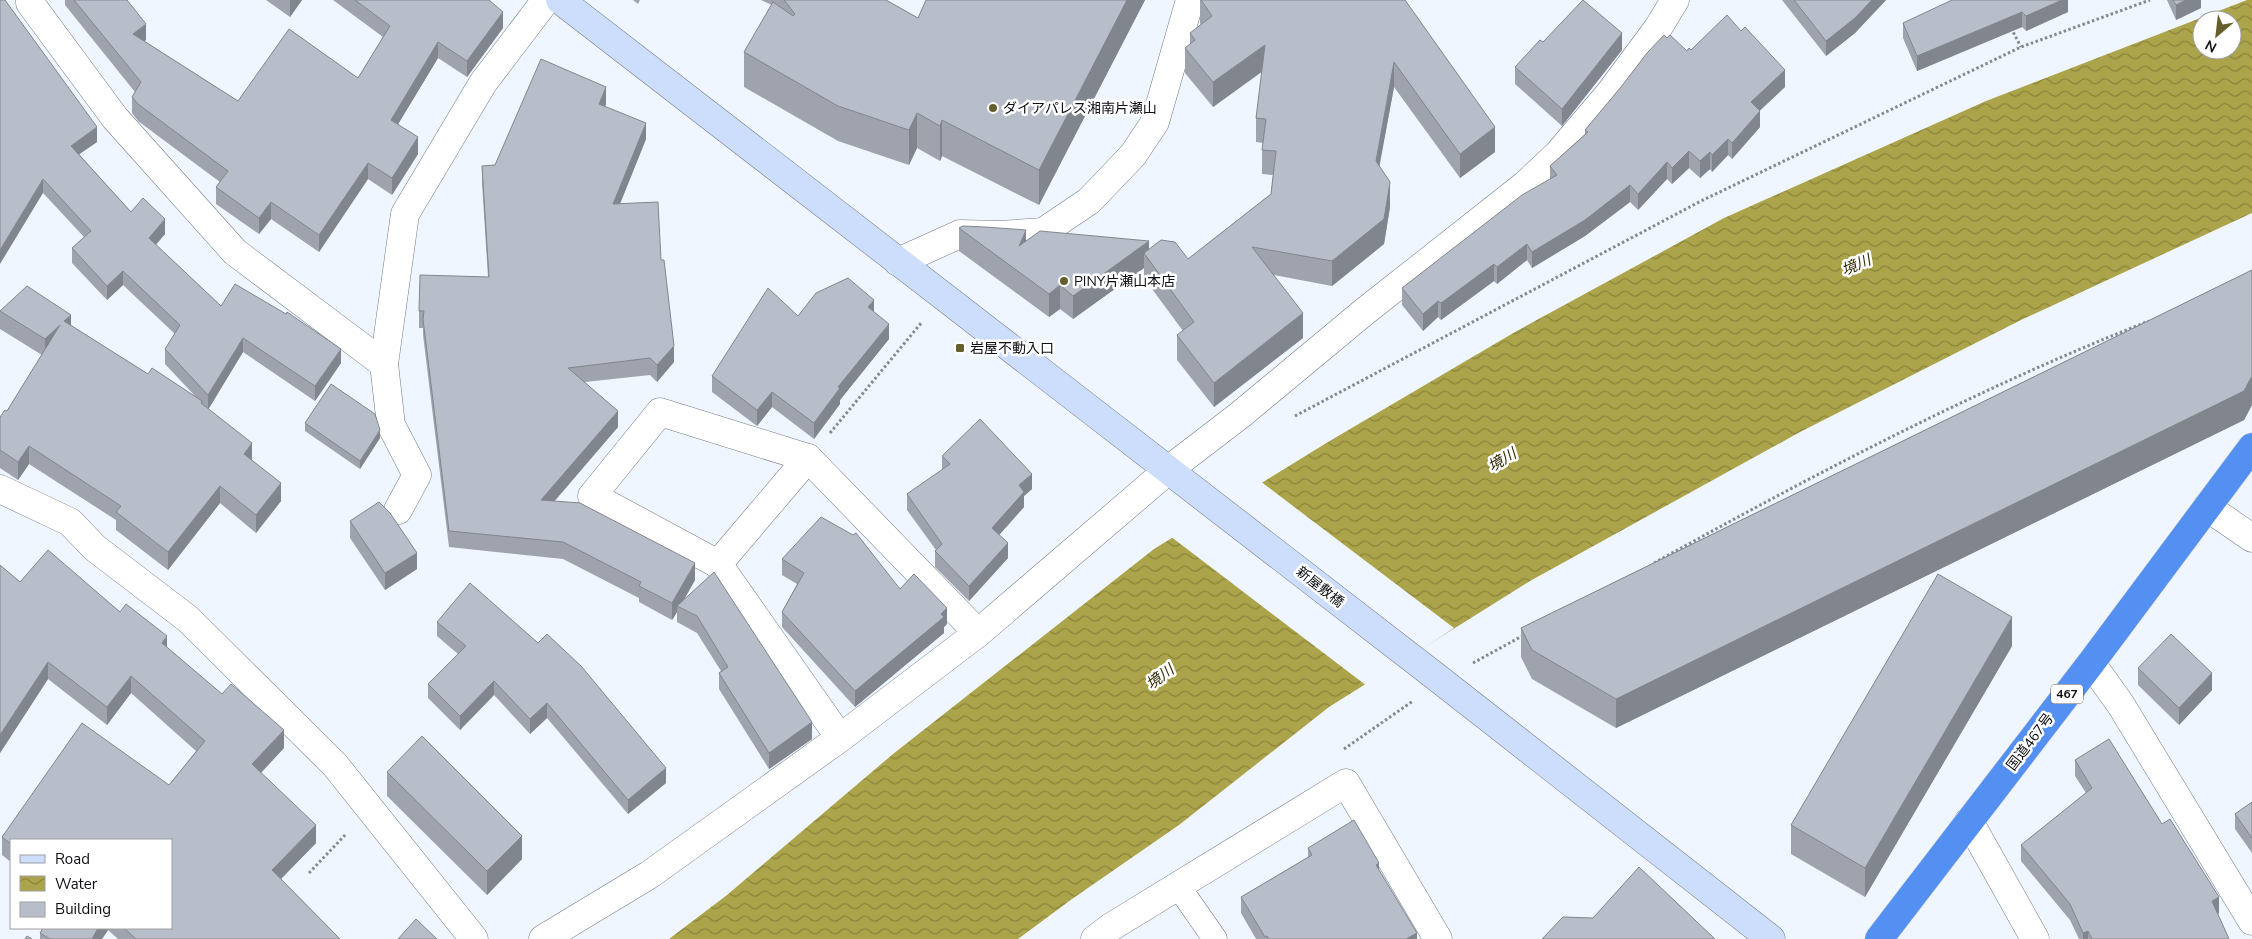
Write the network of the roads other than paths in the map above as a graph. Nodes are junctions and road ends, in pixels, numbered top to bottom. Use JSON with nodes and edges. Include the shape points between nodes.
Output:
{"nodes":[{"id":1,"x":30,"y":0,"type":"edge"},
{"id":2,"x":546,"y":0,"type":"edge"},
{"id":3,"x":560,"y":0,"type":"edge"},
{"id":4,"x":1190,"y":0,"type":"edge"},
{"id":5,"x":1675,"y":0,"type":"edge"},
{"id":6,"x":898,"y":262,"type":"junction"},
{"id":7,"x":384,"y":364,"type":"junction"},
{"id":8,"x":2252,"y":447,"type":"edge"},
{"id":9,"x":808,"y":458,"type":"junction"},
{"id":10,"x":1167,"y":471,"type":"junction"},
{"id":11,"x":0,"y":489,"type":"edge"},
{"id":12,"x":2207,"y":507,"type":"junction"},
{"id":13,"x":398,"y":510,"type":"dead end"},
{"id":14,"x":2252,"y":538,"type":"edge"},
{"id":15,"x":718,"y":564,"type":"junction"},
{"id":16,"x":978,"y":633,"type":"junction"},
{"id":17,"x":2091,"y":663,"type":"junction"},
{"id":18,"x":840,"y":738,"type":"junction"},
{"id":19,"x":1970,"y":821,"type":"junction"},
{"id":20,"x":1178,"y":886,"type":"junction"},
{"id":21,"x":2252,"y":921,"type":"edge"},
{"id":22,"x":474,"y":939,"type":"edge"},
{"id":23,"x":542,"y":939,"type":"edge"},
{"id":24,"x":1096,"y":939,"type":"edge"},
{"id":25,"x":1215,"y":939,"type":"edge"},
{"id":26,"x":1438,"y":939,"type":"edge"},
{"id":27,"x":1771,"y":939,"type":"edge"},
{"id":28,"x":1879,"y":939,"type":"edge"},
{"id":29,"x":2035,"y":939,"type":"edge"}],
"edges":[{"from":1,"to":7,"type":"street","via":[[115,118],[235,252]]},
{"from":2,"to":7,"type":"street","via":[[483,83],[404,214]]},
{"from":3,"to":6,"type":"street","name":"新屋敷橋"},
{"from":4,"to":6,"type":"street","via":[[1155,122],[1133,155],[1089,201],[1043,232],[960,234]]},
{"from":5,"to":10,"type":"street","via":[[1609,94],[1558,154],[1525,185]]},
{"from":6,"to":10,"type":"street","name":"新屋敷橋"},
{"from":7,"to":13,"type":"street","via":[[391,425],[417,474]]},
{"from":8,"to":12,"type":"highway","name":"国道467号","number":"467"},
{"from":9,"to":15,"type":"street"},
{"from":9,"to":15,"type":"street","via":[[660,412],[592,496]]},
{"from":9,"to":16,"type":"street"},
{"from":10,"to":16,"type":"street"},
{"from":10,"to":27,"type":"street","name":"新屋敷橋"},
{"from":11,"to":22,"type":"street","via":[[70,522],[95,548],[188,619],[335,765]]},
{"from":12,"to":14,"type":"street"},
{"from":12,"to":17,"type":"highway","name":"国道467号","number":"467"},
{"from":15,"to":18,"type":"street"},
{"from":16,"to":18,"type":"street"},
{"from":17,"to":19,"type":"highway","name":"国道467号","number":"467"},
{"from":17,"to":21,"type":"street","via":[[2121,705]]},
{"from":18,"to":23,"type":"street","via":[[649,875]]},
{"from":19,"to":28,"type":"highway","name":"国道467号","number":"467"},
{"from":19,"to":29,"type":"street"},
{"from":20,"to":24,"type":"street"},
{"from":20,"to":25,"type":"lane"},
{"from":20,"to":26,"type":"street","via":[[1346,783]]}]}
